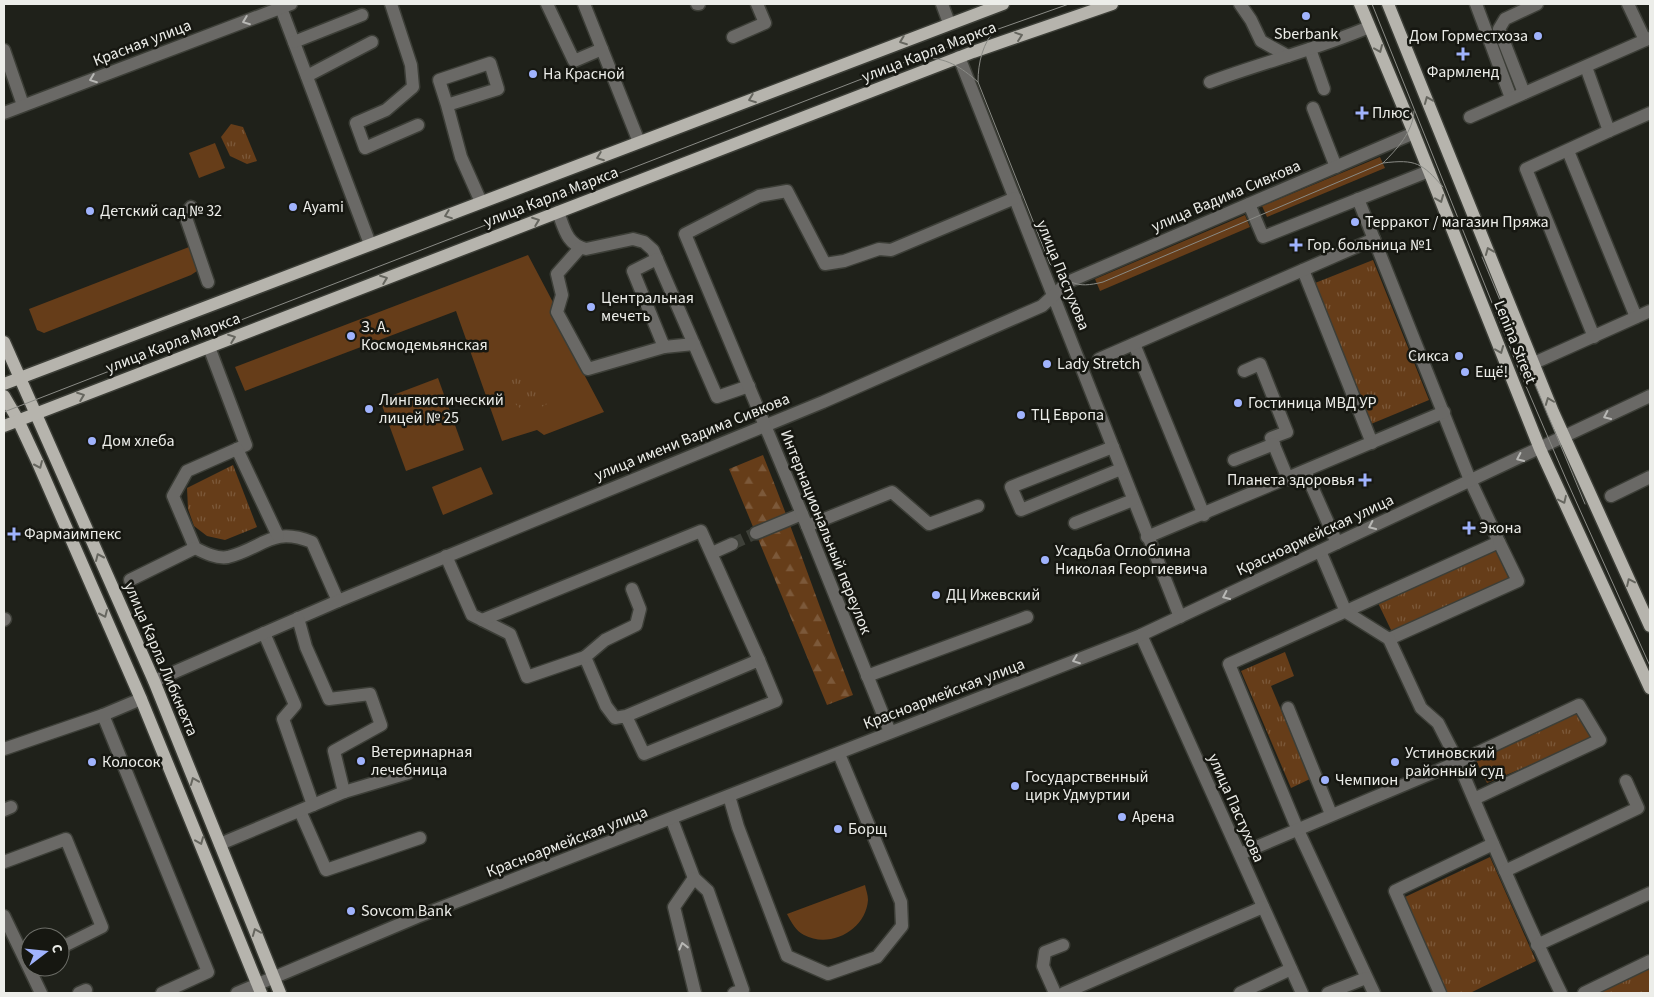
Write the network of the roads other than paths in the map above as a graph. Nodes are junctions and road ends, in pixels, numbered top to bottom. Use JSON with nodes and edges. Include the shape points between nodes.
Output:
{"nodes":[{"id":1,"x":391,"y":4,"type":"edge"},
{"id":2,"x":547,"y":4,"type":"edge"},
{"id":3,"x":584,"y":4,"type":"edge"},
{"id":4,"x":757,"y":4,"type":"edge"},
{"id":5,"x":942,"y":4,"type":"edge"},
{"id":6,"x":1003,"y":4,"type":"edge"},
{"id":7,"x":1112,"y":4,"type":"edge"},
{"id":8,"x":1240,"y":4,"type":"edge"},
{"id":9,"x":1360,"y":4,"type":"edge"},
{"id":10,"x":1388,"y":4,"type":"edge"},
{"id":11,"x":1476,"y":4,"type":"edge"},
{"id":12,"x":1537,"y":4,"type":"edge"},
{"id":13,"x":1628,"y":4,"type":"edge"},
{"id":14,"x":286,"y":6,"type":"edge"},
{"id":15,"x":362,"y":15,"type":"dead end"},
{"id":16,"x":949,"y":23,"type":"junction"},
{"id":17,"x":1369,"y":27,"type":"junction"},
{"id":18,"x":733,"y":38,"type":"dead end"},
{"id":19,"x":1648,"y":39,"type":"edge"},
{"id":20,"x":294,"y":42,"type":"junction"},
{"id":21,"x":372,"y":42,"type":"dead end"},
{"id":22,"x":602,"y":49,"type":"junction"},
{"id":23,"x":4,"y":50,"type":"edge"},
{"id":24,"x":1310,"y":50,"type":"junction"},
{"id":25,"x":1288,"y":56,"type":"junction"},
{"id":26,"x":959,"y":57,"type":"junction"},
{"id":27,"x":1586,"y":67,"type":"junction"},
{"id":28,"x":307,"y":76,"type":"junction"},
{"id":29,"x":1210,"y":82,"type":"dead end"},
{"id":30,"x":1324,"y":88,"type":"dead end"},
{"id":31,"x":1524,"y":93,"type":"junction"},
{"id":32,"x":1511,"y":98,"type":"junction"},
{"id":33,"x":447,"y":105,"type":"junction"},
{"id":34,"x":20,"y":107,"type":"junction"},
{"id":35,"x":1313,"y":108,"type":"dead end"},
{"id":36,"x":4,"y":113,"type":"edge"},
{"id":37,"x":1650,"y":113,"type":"edge"},
{"id":38,"x":1470,"y":117,"type":"dead end"},
{"id":39,"x":418,"y":126,"type":"dead end"},
{"id":40,"x":1609,"y":131,"type":"junction"},
{"id":41,"x":1414,"y":134,"type":"junction"},
{"id":42,"x":639,"y":142,"type":"junction"},
{"id":43,"x":1568,"y":151,"type":"junction"},
{"id":44,"x":1336,"y":167,"type":"junction"},
{"id":45,"x":1429,"y":170,"type":"junction"},
{"id":46,"x":1015,"y":198,"type":"junction"},
{"id":47,"x":1358,"y":199,"type":"junction"},
{"id":48,"x":481,"y":202,"type":"junction"},
{"id":49,"x":1249,"y":204,"type":"junction"},
{"id":50,"x":191,"y":207,"type":"dead end"},
{"id":51,"x":558,"y":212,"type":"junction"},
{"id":52,"x":1374,"y":238,"type":"junction"},
{"id":53,"x":370,"y":244,"type":"junction"},
{"id":54,"x":580,"y":248,"type":"junction"},
{"id":55,"x":657,"y":259,"type":"junction"},
{"id":56,"x":1303,"y":270,"type":"junction"},
{"id":57,"x":208,"y":282,"type":"dead end"},
{"id":58,"x":1054,"y":295,"type":"junction"},
{"id":59,"x":1650,"y":311,"type":"edge"},
{"id":60,"x":1636,"y":317,"type":"junction"},
{"id":61,"x":1594,"y":337,"type":"junction"},
{"id":62,"x":4,"y":342,"type":"edge"},
{"id":63,"x":694,"y":344,"type":"junction"},
{"id":64,"x":1134,"y":344,"type":"junction"},
{"id":65,"x":209,"y":346,"type":"junction"},
{"id":66,"x":664,"y":347,"type":"junction"},
{"id":67,"x":1099,"y":359,"type":"dead end"},
{"id":68,"x":1534,"y":363,"type":"junction"},
{"id":69,"x":1244,"y":371,"type":"dead end"},
{"id":70,"x":19,"y":378,"type":"junction"},
{"id":71,"x":4,"y":384,"type":"edge"},
{"id":72,"x":748,"y":386,"type":"junction"},
{"id":73,"x":4,"y":396,"type":"edge"},
{"id":74,"x":1650,"y":396,"type":"edge"},
{"id":75,"x":1444,"y":412,"type":"junction"},
{"id":76,"x":35,"y":414,"type":"junction"},
{"id":77,"x":18,"y":420,"type":"junction"},
{"id":78,"x":765,"y":424,"type":"junction"},
{"id":79,"x":4,"y":426,"type":"edge"},
{"id":80,"x":1564,"y":437,"type":"junction"},
{"id":81,"x":1372,"y":443,"type":"junction"},
{"id":82,"x":1274,"y":444,"type":"junction"},
{"id":83,"x":1113,"y":447,"type":"junction"},
{"id":84,"x":237,"y":449,"type":"junction"},
{"id":85,"x":1540,"y":449,"type":"junction"},
{"id":86,"x":1234,"y":460,"type":"dead end"},
{"id":87,"x":1121,"y":469,"type":"junction"},
{"id":88,"x":1305,"y":471,"type":"junction"},
{"id":89,"x":1650,"y":477,"type":"edge"},
{"id":90,"x":1288,"y":479,"type":"junction"},
{"id":91,"x":1470,"y":480,"type":"junction"},
{"id":92,"x":1611,"y":496,"type":"dead end"},
{"id":93,"x":1133,"y":500,"type":"junction"},
{"id":94,"x":978,"y":506,"type":"dead end"},
{"id":95,"x":802,"y":514,"type":"junction"},
{"id":96,"x":1204,"y":515,"type":"junction"},
{"id":97,"x":1075,"y":523,"type":"dead end"},
{"id":98,"x":807,"y":526,"type":"junction"},
{"id":99,"x":756,"y":533,"type":"tunnel mouth"},
{"id":100,"x":278,"y":536,"type":"junction"},
{"id":101,"x":1147,"y":537,"type":"junction"},
{"id":102,"x":1499,"y":542,"type":"junction"},
{"id":103,"x":1337,"y":543,"type":"junction"},
{"id":104,"x":732,"y":544,"type":"tunnel mouth"},
{"id":105,"x":195,"y":548,"type":"junction"},
{"id":106,"x":1320,"y":551,"type":"junction"},
{"id":107,"x":712,"y":553,"type":"junction"},
{"id":108,"x":446,"y":556,"type":"junction"},
{"id":109,"x":130,"y":580,"type":"dead end"},
{"id":110,"x":632,"y":589,"type":"dead end"},
{"id":111,"x":338,"y":601,"type":"junction"},
{"id":112,"x":1346,"y":612,"type":"junction"},
{"id":113,"x":1027,"y":617,"type":"dead end"},
{"id":114,"x":298,"y":618,"type":"junction"},
{"id":115,"x":1180,"y":618,"type":"junction"},
{"id":116,"x":482,"y":620,"type":"junction"},
{"id":117,"x":1650,"y":626,"type":"edge"},
{"id":118,"x":264,"y":633,"type":"junction"},
{"id":119,"x":1141,"y":635,"type":"junction"},
{"id":120,"x":1389,"y":639,"type":"junction"},
{"id":121,"x":585,"y":657,"type":"junction"},
{"id":122,"x":759,"y":660,"type":"junction"},
{"id":123,"x":867,"y":676,"type":"junction"},
{"id":124,"x":154,"y":682,"type":"junction"},
{"id":125,"x":1650,"y":688,"type":"edge"},
{"id":126,"x":141,"y":699,"type":"junction"},
{"id":127,"x":1288,"y":708,"type":"dead end"},
{"id":128,"x":103,"y":715,"type":"junction"},
{"id":129,"x":626,"y":716,"type":"junction"},
{"id":130,"x":890,"y":732,"type":"junction"},
{"id":131,"x":4,"y":749,"type":"edge"},
{"id":132,"x":839,"y":754,"type":"junction"},
{"id":133,"x":1458,"y":762,"type":"junction"},
{"id":134,"x":408,"y":773,"type":"dead end"},
{"id":135,"x":1626,"y":781,"type":"dead end"},
{"id":136,"x":344,"y":792,"type":"junction"},
{"id":137,"x":729,"y":796,"type":"junction"},
{"id":138,"x":1474,"y":799,"type":"junction"},
{"id":139,"x":313,"y":805,"type":"junction"},
{"id":140,"x":300,"y":811,"type":"junction"},
{"id":141,"x":1330,"y":814,"type":"junction"},
{"id":142,"x":672,"y":820,"type":"junction"},
{"id":143,"x":1296,"y":828,"type":"junction"},
{"id":144,"x":420,"y":838,"type":"dead end"},
{"id":145,"x":220,"y":844,"type":"junction"},
{"id":146,"x":1493,"y":844,"type":"junction"},
{"id":147,"x":1240,"y":854,"type":"junction"},
{"id":148,"x":4,"y":862,"type":"edge"},
{"id":149,"x":1505,"y":871,"type":"junction"},
{"id":150,"x":694,"y":878,"type":"junction"},
{"id":151,"x":1650,"y":893,"type":"edge"},
{"id":152,"x":1263,"y":906,"type":"junction"},
{"id":153,"x":4,"y":916,"type":"edge"},
{"id":154,"x":70,"y":943,"type":"edge"},
{"id":155,"x":1063,"y":945,"type":"dead end"},
{"id":156,"x":1538,"y":945,"type":"junction"},
{"id":157,"x":20,"y":947,"type":"edge"},
{"id":158,"x":1650,"y":961,"type":"edge"},
{"id":159,"x":1291,"y":969,"type":"junction"},
{"id":160,"x":34,"y":977,"type":"edge"},
{"id":161,"x":274,"y":977,"type":"junction"},
{"id":162,"x":1366,"y":978,"type":"junction"},
{"id":163,"x":259,"y":988,"type":"edge"},
{"id":164,"x":41,"y":993,"type":"edge"},
{"id":165,"x":161,"y":993,"type":"edge"},
{"id":166,"x":237,"y":993,"type":"edge"},
{"id":167,"x":280,"y":993,"type":"edge"},
{"id":168,"x":695,"y":993,"type":"edge"},
{"id":169,"x":734,"y":993,"type":"edge"},
{"id":170,"x":1055,"y":993,"type":"edge"},
{"id":171,"x":1064,"y":993,"type":"edge"},
{"id":172,"x":1240,"y":993,"type":"edge"},
{"id":173,"x":1302,"y":993,"type":"edge"},
{"id":174,"x":1328,"y":993,"type":"edge"},
{"id":175,"x":1374,"y":993,"type":"edge"},
{"id":176,"x":1440,"y":993,"type":"edge"},
{"id":177,"x":1560,"y":993,"type":"edge"},
{"id":178,"x":1584,"y":993,"type":"edge"}],
"edges":[{"from":1,"to":39,"type":"street","via":[[411,65],[414,87],[386,110],[356,123],[366,148]]},
{"from":2,"to":22,"type":"street","via":[[574,61]]},
{"from":3,"to":22,"type":"street"},
{"from":4,"to":18,"type":"street","via":[[765,24]]},
{"from":5,"to":16,"type":"street"},
{"from":6,"to":16,"type":"main road","name":"улица Карла Маркса"},
{"from":26,"to":7,"type":"main road","name":"улица Карла Маркса","one_way":true},
{"from":8,"to":25,"type":"street","via":[[1261,41]]},
{"from":9,"to":17,"type":"main road","name":"Lenina Street"},
{"from":68,"to":10,"type":"main road","name":"Lenina Street","one_way":true},
{"from":11,"to":32,"type":"street"},
{"from":12,"to":31,"type":"street","via":[[1505,18],[1499,29]]},
{"from":13,"to":19,"type":"street"},
{"from":14,"to":20,"type":"street"},
{"from":14,"to":34,"type":"street","name":"Красная улица","one_way":true},
{"from":15,"to":20,"type":"street"},
{"from":16,"to":42,"type":"main road","name":"улица Карла Маркса","one_way":true},
{"from":17,"to":24,"type":"street"},
{"from":17,"to":41,"type":"main road","name":"Lenina Street","one_way":true},
{"from":19,"to":27,"type":"street"},
{"from":20,"to":28,"type":"street"},
{"from":21,"to":28,"type":"street"},
{"from":22,"to":42,"type":"street"},
{"from":23,"to":34,"type":"street"},
{"from":24,"to":25,"type":"street"},
{"from":24,"to":30,"type":"street"},
{"from":25,"to":29,"type":"street"},
{"from":26,"to":46,"type":"street","name":"улица Пастухова"},
{"from":26,"to":51,"type":"main road","name":"улица Карла Маркса"},
{"from":27,"to":31,"type":"street"},
{"from":27,"to":40,"type":"street"},
{"from":28,"to":53,"type":"street"},
{"from":31,"to":32,"type":"street"},
{"from":32,"to":38,"type":"street"},
{"from":33,"to":33,"type":"street","via":[[498,89],[490,63],[439,80]]},
{"from":33,"to":48,"type":"street","via":[[461,157]]},
{"from":34,"to":36,"type":"street","name":"Красная улица"},
{"from":35,"to":44,"type":"street"},
{"from":37,"to":40,"type":"street"},
{"from":40,"to":43,"type":"street"},
{"from":41,"to":44,"type":"street","name":"улица Вадима Сивкова"},
{"from":41,"to":45,"type":"main road","name":"Lenina Street"},
{"from":42,"to":48,"type":"main road","name":"улица Карла Маркса","one_way":true},
{"from":43,"to":60,"type":"street"},
{"from":43,"to":61,"type":"street","via":[[1526,169]]},
{"from":44,"to":49,"type":"street","name":"улица Вадима Сивкова"},
{"from":45,"to":47,"type":"street"},
{"from":45,"to":85,"type":"main road","name":"Lenina Street","one_way":true},
{"from":46,"to":58,"type":"street","name":"улица Пастухова"},
{"from":46,"to":72,"type":"street","name":"Интернациональный переулок","via":[[891,250],[878,249],[825,264],[787,191],[759,196],[685,234]]},
{"from":47,"to":49,"type":"street","via":[[1263,237]]},
{"from":47,"to":52,"type":"street"},
{"from":48,"to":53,"type":"main road","name":"улица Карла Маркса","one_way":true},
{"from":49,"to":58,"type":"street","name":"улица Вадима Сивкова","via":[[1068,282]]},
{"from":50,"to":57,"type":"street","via":[[185,215]]},
{"from":51,"to":54,"type":"street","via":[[567,238]]},
{"from":65,"to":51,"type":"main road","name":"улица Карла Маркса","one_way":true},
{"from":52,"to":56,"type":"street"},
{"from":52,"to":75,"type":"street"},
{"from":53,"to":70,"type":"main road","name":"улица Карла Маркса"},
{"from":54,"to":55,"type":"street","via":[[633,239],[644,242]]},
{"from":54,"to":66,"type":"street","via":[[557,274],[562,295],[557,312],[588,369]]},
{"from":55,"to":63,"type":"street"},
{"from":55,"to":66,"type":"street","via":[[634,271]]},
{"from":56,"to":64,"type":"street"},
{"from":56,"to":81,"type":"street"},
{"from":58,"to":78,"type":"street","name":"улица имени Вадима Сивкова","via":[[1042,306]]},
{"from":58,"to":83,"type":"street","name":"улица Пастухова"},
{"from":59,"to":60,"type":"street"},
{"from":60,"to":61,"type":"street"},
{"from":61,"to":68,"type":"street"},
{"from":62,"to":70,"type":"main road","name":"улица Карла Либкнехта"},
{"from":63,"to":66,"type":"street"},
{"from":63,"to":72,"type":"street","via":[[717,396]]},
{"from":64,"to":67,"type":"street"},
{"from":64,"to":96,"type":"street"},
{"from":76,"to":65,"type":"main road","name":"улица Карла Маркса","one_way":true},
{"from":65,"to":84,"type":"street","via":[[246,445]]},
{"from":80,"to":68,"type":"main road","name":"Lenina Street","one_way":true},
{"from":69,"to":82,"type":"street","via":[[1260,364],[1287,432],[1271,438]]},
{"from":70,"to":71,"type":"main road","name":"улица Карла Маркса"},
{"from":70,"to":76,"type":"main road","name":"улица Карла Либкнехта"},
{"from":72,"to":78,"type":"street","name":"Интернациональный переулок"},
{"from":73,"to":77,"type":"main road"},
{"from":74,"to":80,"type":"street","name":"Красноармейская улица","one_way":true},
{"from":75,"to":81,"type":"street"},
{"from":75,"to":91,"type":"street"},
{"from":76,"to":77,"type":"main road","name":"улица Карла Маркса"},
{"from":124,"to":76,"type":"main road","name":"улица Карла Либкнехта","one_way":true},
{"from":77,"to":79,"type":"main road","name":"улица Карла Маркса"},
{"from":77,"to":126,"type":"main road","one_way":true},
{"from":78,"to":95,"type":"street","name":"Интернациональный переулок"},
{"from":78,"to":108,"type":"street","name":"улица имени Вадима Сивкова"},
{"from":80,"to":85,"type":"street","name":"Красноармейская улица"},
{"from":117,"to":80,"type":"main road","name":"Lenina Street","one_way":true},
{"from":81,"to":88,"type":"street"},
{"from":82,"to":86,"type":"street"},
{"from":82,"to":90,"type":"street"},
{"from":83,"to":87,"type":"street","name":"улица Пастухова"},
{"from":83,"to":87,"type":"street","via":[[1011,487],[1021,510]]},
{"from":84,"to":100,"type":"street"},
{"from":84,"to":105,"type":"street","via":[[187,472],[174,496]]},
{"from":85,"to":91,"type":"street","name":"Красноармейская улица","one_way":true},
{"from":85,"to":125,"type":"main road","name":"Lenina Street","one_way":true},
{"from":87,"to":93,"type":"street","name":"улица Пастухова"},
{"from":88,"to":90,"type":"street"},
{"from":88,"to":103,"type":"street"},
{"from":89,"to":92,"type":"street"},
{"from":90,"to":96,"type":"street"},
{"from":91,"to":102,"type":"street"},
{"from":91,"to":103,"type":"street","name":"Красноармейская улица","one_way":true},
{"from":93,"to":97,"type":"street"},
{"from":93,"to":101,"type":"street","name":"улица Пастухова"},
{"from":94,"to":98,"type":"street","via":[[929,524],[892,492]]},
{"from":95,"to":98,"type":"street","name":"Интернациональный переулок"},
{"from":95,"to":99,"type":"street"},
{"from":96,"to":101,"type":"street"},
{"from":98,"to":123,"type":"street","name":"Интернациональный переулок"},
{"from":100,"to":105,"type":"street","via":[[227,557],[211,556]]},
{"from":100,"to":111,"type":"street","via":[[296,536],[312,542]]},
{"from":101,"to":115,"type":"street","name":"улица Пастухова"},
{"from":102,"to":112,"type":"street"},
{"from":102,"to":120,"type":"street","via":[[1518,580]]},
{"from":103,"to":106,"type":"street","name":"Красноармейская улица"},
{"from":104,"to":107,"type":"street"},
{"from":105,"to":109,"type":"street"},
{"from":106,"to":112,"type":"street"},
{"from":106,"to":115,"type":"street","name":"Красноармейская улица","one_way":true},
{"from":107,"to":116,"type":"street","via":[[701,531]]},
{"from":107,"to":122,"type":"street"},
{"from":108,"to":111,"type":"street","name":"улица имени Вадима Сивкова"},
{"from":108,"to":116,"type":"street","via":[[472,615]]},
{"from":110,"to":121,"type":"street","via":[[640,609],[636,625],[606,640]]},
{"from":111,"to":114,"type":"street"},
{"from":112,"to":120,"type":"street"},
{"from":112,"to":143,"type":"street","via":[[1229,664]]},
{"from":113,"to":123,"type":"street"},
{"from":114,"to":118,"type":"street"},
{"from":114,"to":136,"type":"street","via":[[306,647],[329,699],[370,694],[381,725],[334,752]]},
{"from":115,"to":119,"type":"street","name":"Красноармейская улица"},
{"from":116,"to":121,"type":"street","via":[[510,634],[527,677]]},
{"from":118,"to":124,"type":"street"},
{"from":118,"to":139,"type":"street","via":[[295,705],[283,718]]},
{"from":119,"to":130,"type":"street","name":"Красноармейская улица","one_way":true},
{"from":119,"to":147,"type":"street","name":"улица Пастухова"},
{"from":120,"to":133,"type":"street","via":[[1421,708],[1438,723]]},
{"from":121,"to":129,"type":"street","via":[[606,706],[615,718]]},
{"from":122,"to":129,"type":"street"},
{"from":122,"to":129,"type":"street","via":[[776,701],[644,754]]},
{"from":123,"to":130,"type":"street","name":"Интернациональный переулок"},
{"from":145,"to":124,"type":"main road","name":"улица Карла Либкнехта","one_way":true},
{"from":126,"to":128,"type":"street"},
{"from":126,"to":163,"type":"main road","one_way":true},
{"from":127,"to":141,"type":"street"},
{"from":128,"to":131,"type":"street"},
{"from":128,"to":165,"type":"street","via":[[208,972]]},
{"from":130,"to":132,"type":"street","name":"Красноармейская улица"},
{"from":132,"to":137,"type":"street","name":"Красноармейская улица"},
{"from":132,"to":137,"type":"street","via":[[901,902],[902,926],[877,957],[828,974],[788,956]]},
{"from":133,"to":138,"type":"street"},
{"from":133,"to":138,"type":"street","via":[[1579,705],[1600,740]]},
{"from":133,"to":141,"type":"street"},
{"from":134,"to":136,"type":"street"},
{"from":135,"to":149,"type":"street","via":[[1638,808]]},
{"from":136,"to":139,"type":"street"},
{"from":137,"to":142,"type":"street","name":"Красноармейская улица"},
{"from":138,"to":146,"type":"street"},
{"from":139,"to":140,"type":"street"},
{"from":140,"to":144,"type":"street","via":[[326,870]]},
{"from":140,"to":145,"type":"street"},
{"from":141,"to":143,"type":"street"},
{"from":142,"to":150,"type":"street"},
{"from":142,"to":161,"type":"street","name":"Красноармейская улица","via":[[417,917]]},
{"from":143,"to":147,"type":"street"},
{"from":143,"to":162,"type":"street"},
{"from":161,"to":145,"type":"main road","name":"улица Карла Либкнехта","one_way":true},
{"from":146,"to":149,"type":"street"},
{"from":146,"to":176,"type":"street","via":[[1395,891]]},
{"from":147,"to":152,"type":"street","name":"улица Пастухова"},
{"from":148,"to":154,"type":"street","via":[[66,839],[102,927]]},
{"from":149,"to":156,"type":"street"},
{"from":168,"to":150,"type":"street","one_way":true,"via":[[674,908]]},
{"from":150,"to":169,"type":"street","via":[[708,891],[743,990]]},
{"from":151,"to":156,"type":"street"},
{"from":152,"to":159,"type":"street","name":"улица Пастухова"},
{"from":152,"to":171,"type":"street"},
{"from":153,"to":157,"type":"street"},
{"from":155,"to":170,"type":"street","via":[[1045,952],[1044,966]]},
{"from":156,"to":177,"type":"street"},
{"from":158,"to":178,"type":"street"},
{"from":159,"to":172,"type":"street"},
{"from":159,"to":173,"type":"street","name":"улица Пастухова"},
{"from":160,"to":164,"type":"street"},
{"from":161,"to":163,"type":"street","name":"Красноармейская улица"},
{"from":161,"to":167,"type":"main road","name":"улица Карла Либкнехта"},
{"from":162,"to":174,"type":"street"},
{"from":162,"to":175,"type":"street"},
{"from":163,"to":166,"type":"street","name":"Красноармейская улица"}]}
